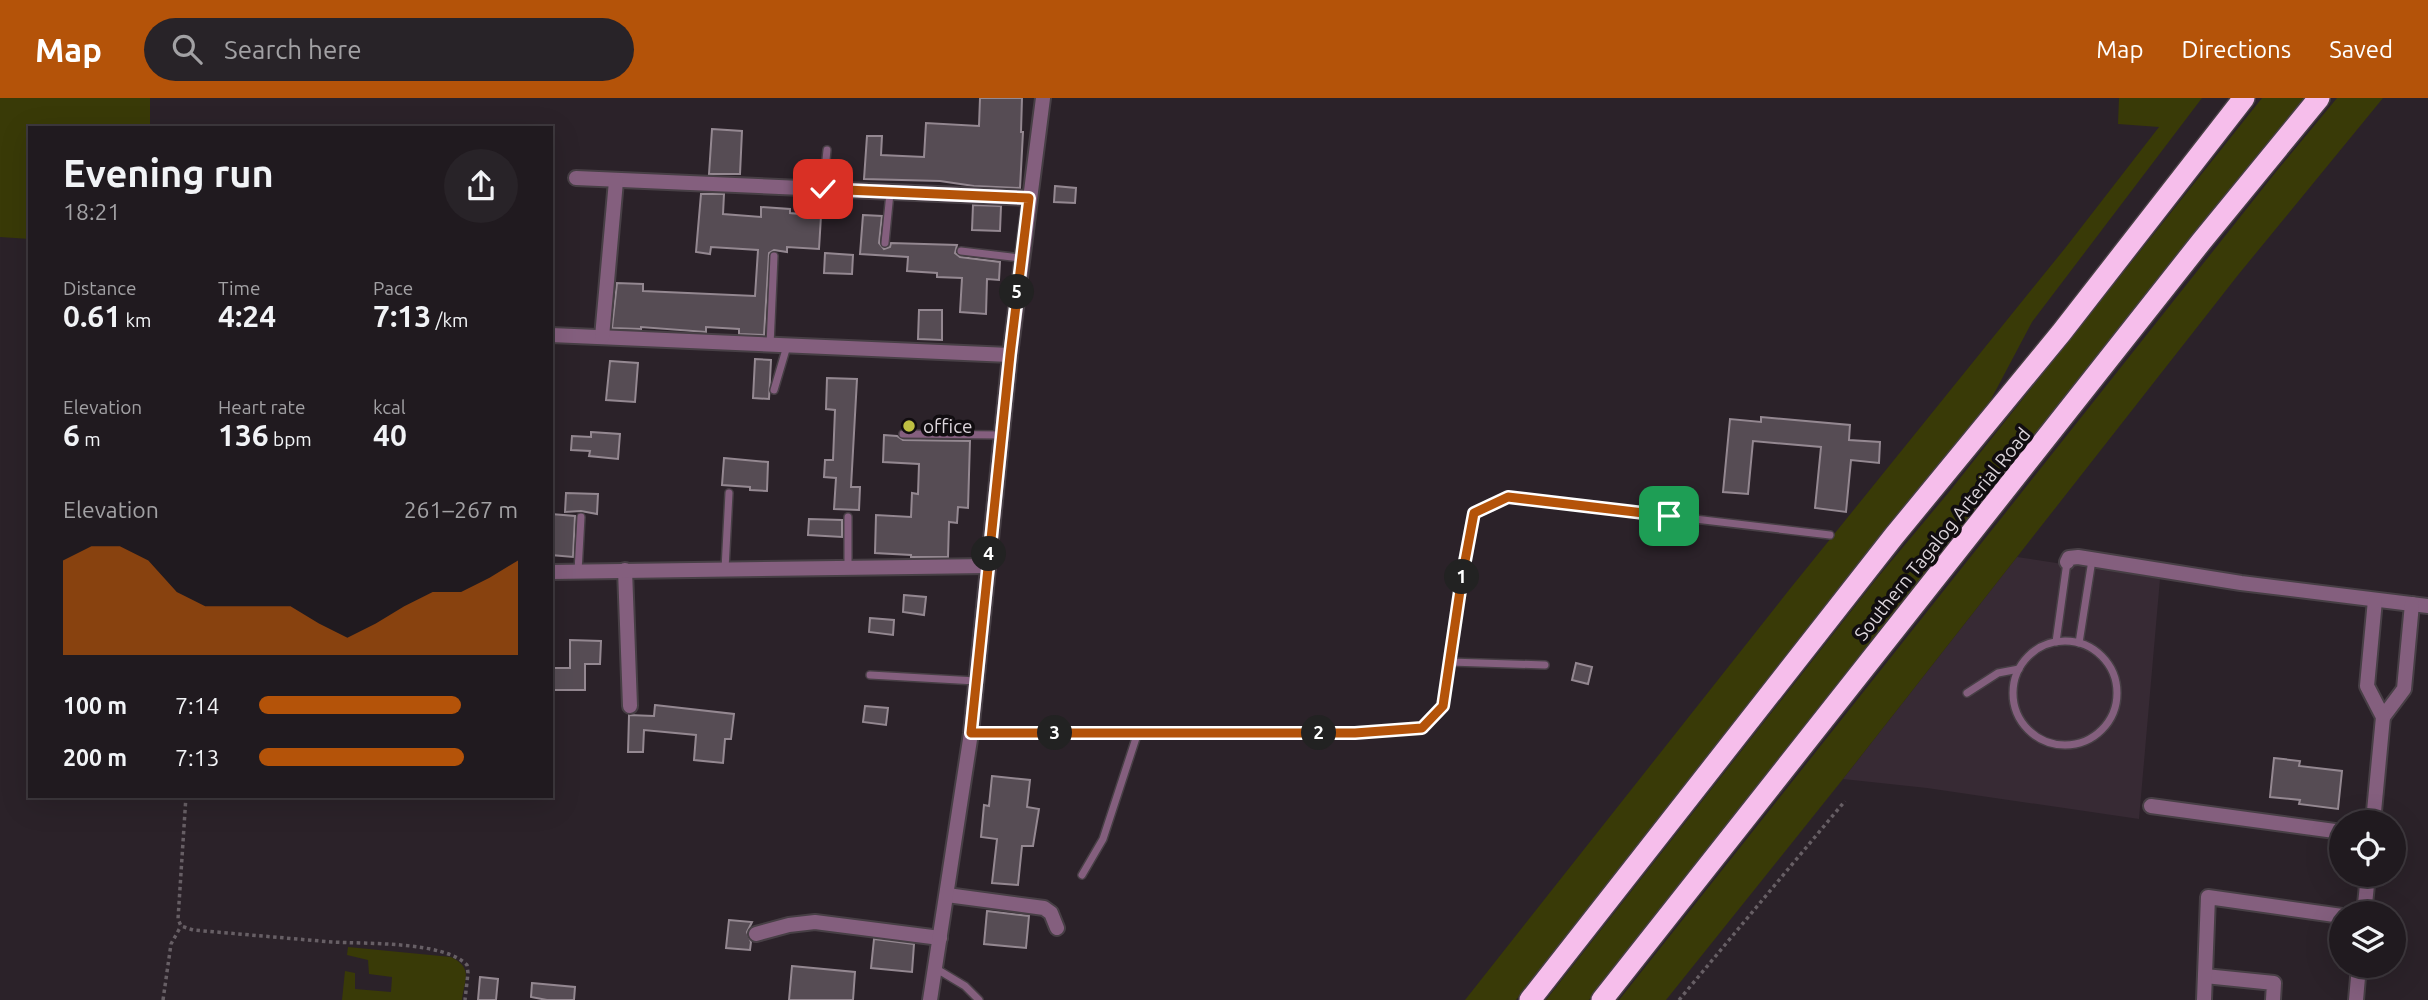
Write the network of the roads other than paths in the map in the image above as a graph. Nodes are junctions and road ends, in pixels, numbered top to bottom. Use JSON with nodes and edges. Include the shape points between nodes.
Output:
{"nodes":[{"id":1,"x":1042,"y":98,"type":"edge"},
{"id":2,"x":2244,"y":98,"type":"edge"},
{"id":3,"x":2319,"y":98,"type":"edge"},
{"id":4,"x":827,"y":150,"type":"dead end"},
{"id":5,"x":576,"y":178,"type":"dead end"},
{"id":6,"x":616,"y":181,"type":"junction"},
{"id":7,"x":823,"y":189,"type":"junction"},
{"id":8,"x":891,"y":192,"type":"junction"},
{"id":9,"x":1029,"y":198,"type":"junction"},
{"id":10,"x":885,"y":243,"type":"dead end"},
{"id":11,"x":961,"y":251,"type":"dead end"},
{"id":12,"x":774,"y":256,"type":"dead end"},
{"id":13,"x":1021,"y":258,"type":"junction"},
{"id":14,"x":553,"y":335,"type":"edge"},
{"id":15,"x":602,"y":337,"type":"junction"},
{"id":16,"x":770,"y":345,"type":"junction"},
{"id":17,"x":787,"y":345,"type":"junction"},
{"id":18,"x":1010,"y":355,"type":"junction"},
{"id":19,"x":774,"y":390,"type":"dead end"},
{"id":20,"x":903,"y":434,"type":"dead end"},
{"id":21,"x":1002,"y":435,"type":"junction"},
{"id":22,"x":729,"y":493,"type":"dead end"},
{"id":23,"x":581,"y":517,"type":"dead end"},
{"id":24,"x":848,"y":517,"type":"dead end"},
{"id":25,"x":1830,"y":535,"type":"dead end"},
{"id":26,"x":2092,"y":560,"type":"junction"},
{"id":27,"x":2067,"y":562,"type":"joint"},
{"id":28,"x":988,"y":566,"type":"junction"},
{"id":29,"x":848,"y":568,"type":"junction"},
{"id":30,"x":725,"y":569,"type":"junction"},
{"id":31,"x":625,"y":570,"type":"junction"},
{"id":32,"x":578,"y":571,"type":"junction"},
{"id":33,"x":553,"y":572,"type":"edge"},
{"id":34,"x":2375,"y":600,"type":"junction"},
{"id":35,"x":2412,"y":604,"type":"junction"},
{"id":36,"x":2428,"y":606,"type":"edge"},
{"id":37,"x":2056,"y":642,"type":"junction"},
{"id":38,"x":2079,"y":643,"type":"junction"},
{"id":39,"x":1450,"y":662,"type":"junction"},
{"id":40,"x":1545,"y":665,"type":"dead end"},
{"id":41,"x":2019,"y":668,"type":"junction"},
{"id":42,"x":870,"y":676,"type":"dead end"},
{"id":43,"x":976,"y":681,"type":"junction"},
{"id":44,"x":1967,"y":693,"type":"dead end"},
{"id":45,"x":630,"y":706,"type":"dead end"},
{"id":46,"x":2382,"y":717,"type":"junction"},
{"id":47,"x":1138,"y":732,"type":"junction"},
{"id":48,"x":971,"y":733,"type":"junction"},
{"id":49,"x":2151,"y":806,"type":"dead end"},
{"id":50,"x":2374,"y":810,"type":"edge"},
{"id":51,"x":2329,"y":830,"type":"edge"},
{"id":52,"x":1082,"y":875,"type":"dead end"},
{"id":53,"x":947,"y":895,"type":"junction"},
{"id":54,"x":2329,"y":914,"type":"edge"},
{"id":55,"x":1057,"y":928,"type":"dead end"},
{"id":56,"x":756,"y":934,"type":"dead end"},
{"id":57,"x":940,"y":938,"type":"junction"},
{"id":58,"x":935,"y":968,"type":"junction"},
{"id":59,"x":2205,"y":975,"type":"junction"},
{"id":60,"x":2358,"y":978,"type":"edge"},
{"id":61,"x":930,"y":1000,"type":"edge"},
{"id":62,"x":979,"y":1000,"type":"edge"},
{"id":63,"x":1530,"y":1000,"type":"edge"},
{"id":64,"x":1602,"y":1000,"type":"edge"},
{"id":65,"x":2204,"y":1000,"type":"edge"},
{"id":66,"x":2273,"y":1000,"type":"edge"},
{"id":67,"x":2356,"y":1000,"type":"edge"}],
"edges":[{"from":1,"to":9,"type":"street"},
{"from":2,"to":63,"type":"highway","name":"Southern Tagalog Arterial Road"},
{"from":3,"to":64,"type":"highway","name":"Southern Tagalog Arterial Road"},
{"from":4,"to":7,"type":"lane"},
{"from":5,"to":6,"type":"street"},
{"from":6,"to":7,"type":"street"},
{"from":6,"to":15,"type":"street"},
{"from":7,"to":8,"type":"street"},
{"from":8,"to":9,"type":"street"},
{"from":8,"to":10,"type":"lane"},
{"from":9,"to":13,"type":"street"},
{"from":11,"to":13,"type":"lane"},
{"from":12,"to":16,"type":"lane"},
{"from":13,"to":18,"type":"street"},
{"from":14,"to":15,"type":"street"},
{"from":15,"to":16,"type":"street"},
{"from":16,"to":17,"type":"street"},
{"from":17,"to":18,"type":"street"},
{"from":17,"to":19,"type":"lane"},
{"from":18,"to":21,"type":"street"},
{"from":20,"to":21,"type":"lane"},
{"from":21,"to":28,"type":"street"},
{"from":22,"to":30,"type":"lane"},
{"from":23,"to":32,"type":"lane"},
{"from":24,"to":29,"type":"lane"},
{"from":25,"to":39,"type":"lane","via":[[1508,497],[1474,513]]},
{"from":26,"to":27,"type":"street","via":[[2073,557]]},
{"from":26,"to":34,"type":"street"},
{"from":26,"to":38,"type":"lane"},
{"from":27,"to":37,"type":"lane"},
{"from":28,"to":29,"type":"street"},
{"from":28,"to":43,"type":"street"},
{"from":29,"to":30,"type":"street"},
{"from":30,"to":31,"type":"street"},
{"from":31,"to":32,"type":"street"},
{"from":31,"to":45,"type":"street"},
{"from":32,"to":33,"type":"street"},
{"from":34,"to":35,"type":"street"},
{"from":34,"to":46,"type":"street","via":[[2367,686]]},
{"from":35,"to":36,"type":"street"},
{"from":35,"to":46,"type":"street","via":[[2404,689]]},
{"from":37,"to":38,"type":"lane"},
{"from":37,"to":41,"type":"lane","via":[[2034,651]]},
{"from":38,"to":41,"type":"lane","via":[[2107,663],[2116,684],[2111,718],[2085,741],[2051,743],[2031,732],[2014,702]]},
{"from":39,"to":40,"type":"lane"},
{"from":39,"to":47,"type":"lane","via":[[1443,706],[1422,728],[1355,733]]},
{"from":41,"to":44,"type":"lane","via":[[1998,673]]},
{"from":42,"to":43,"type":"lane"},
{"from":43,"to":48,"type":"street"},
{"from":46,"to":50,"type":"street"},
{"from":47,"to":48,"type":"lane"},
{"from":47,"to":52,"type":"lane","via":[[1103,839]]},
{"from":48,"to":53,"type":"street"},
{"from":49,"to":51,"type":"street"},
{"from":53,"to":55,"type":"street","via":[[1044,908]]},
{"from":53,"to":57,"type":"street"},
{"from":54,"to":59,"type":"street","via":[[2208,897]]},
{"from":56,"to":57,"type":"street","via":[[815,922]]},
{"from":57,"to":58,"type":"street"},
{"from":58,"to":61,"type":"street"},
{"from":58,"to":62,"type":"lane"},
{"from":59,"to":65,"type":"street"},
{"from":59,"to":66,"type":"street","via":[[2274,983]]},
{"from":60,"to":67,"type":"street"}]}
